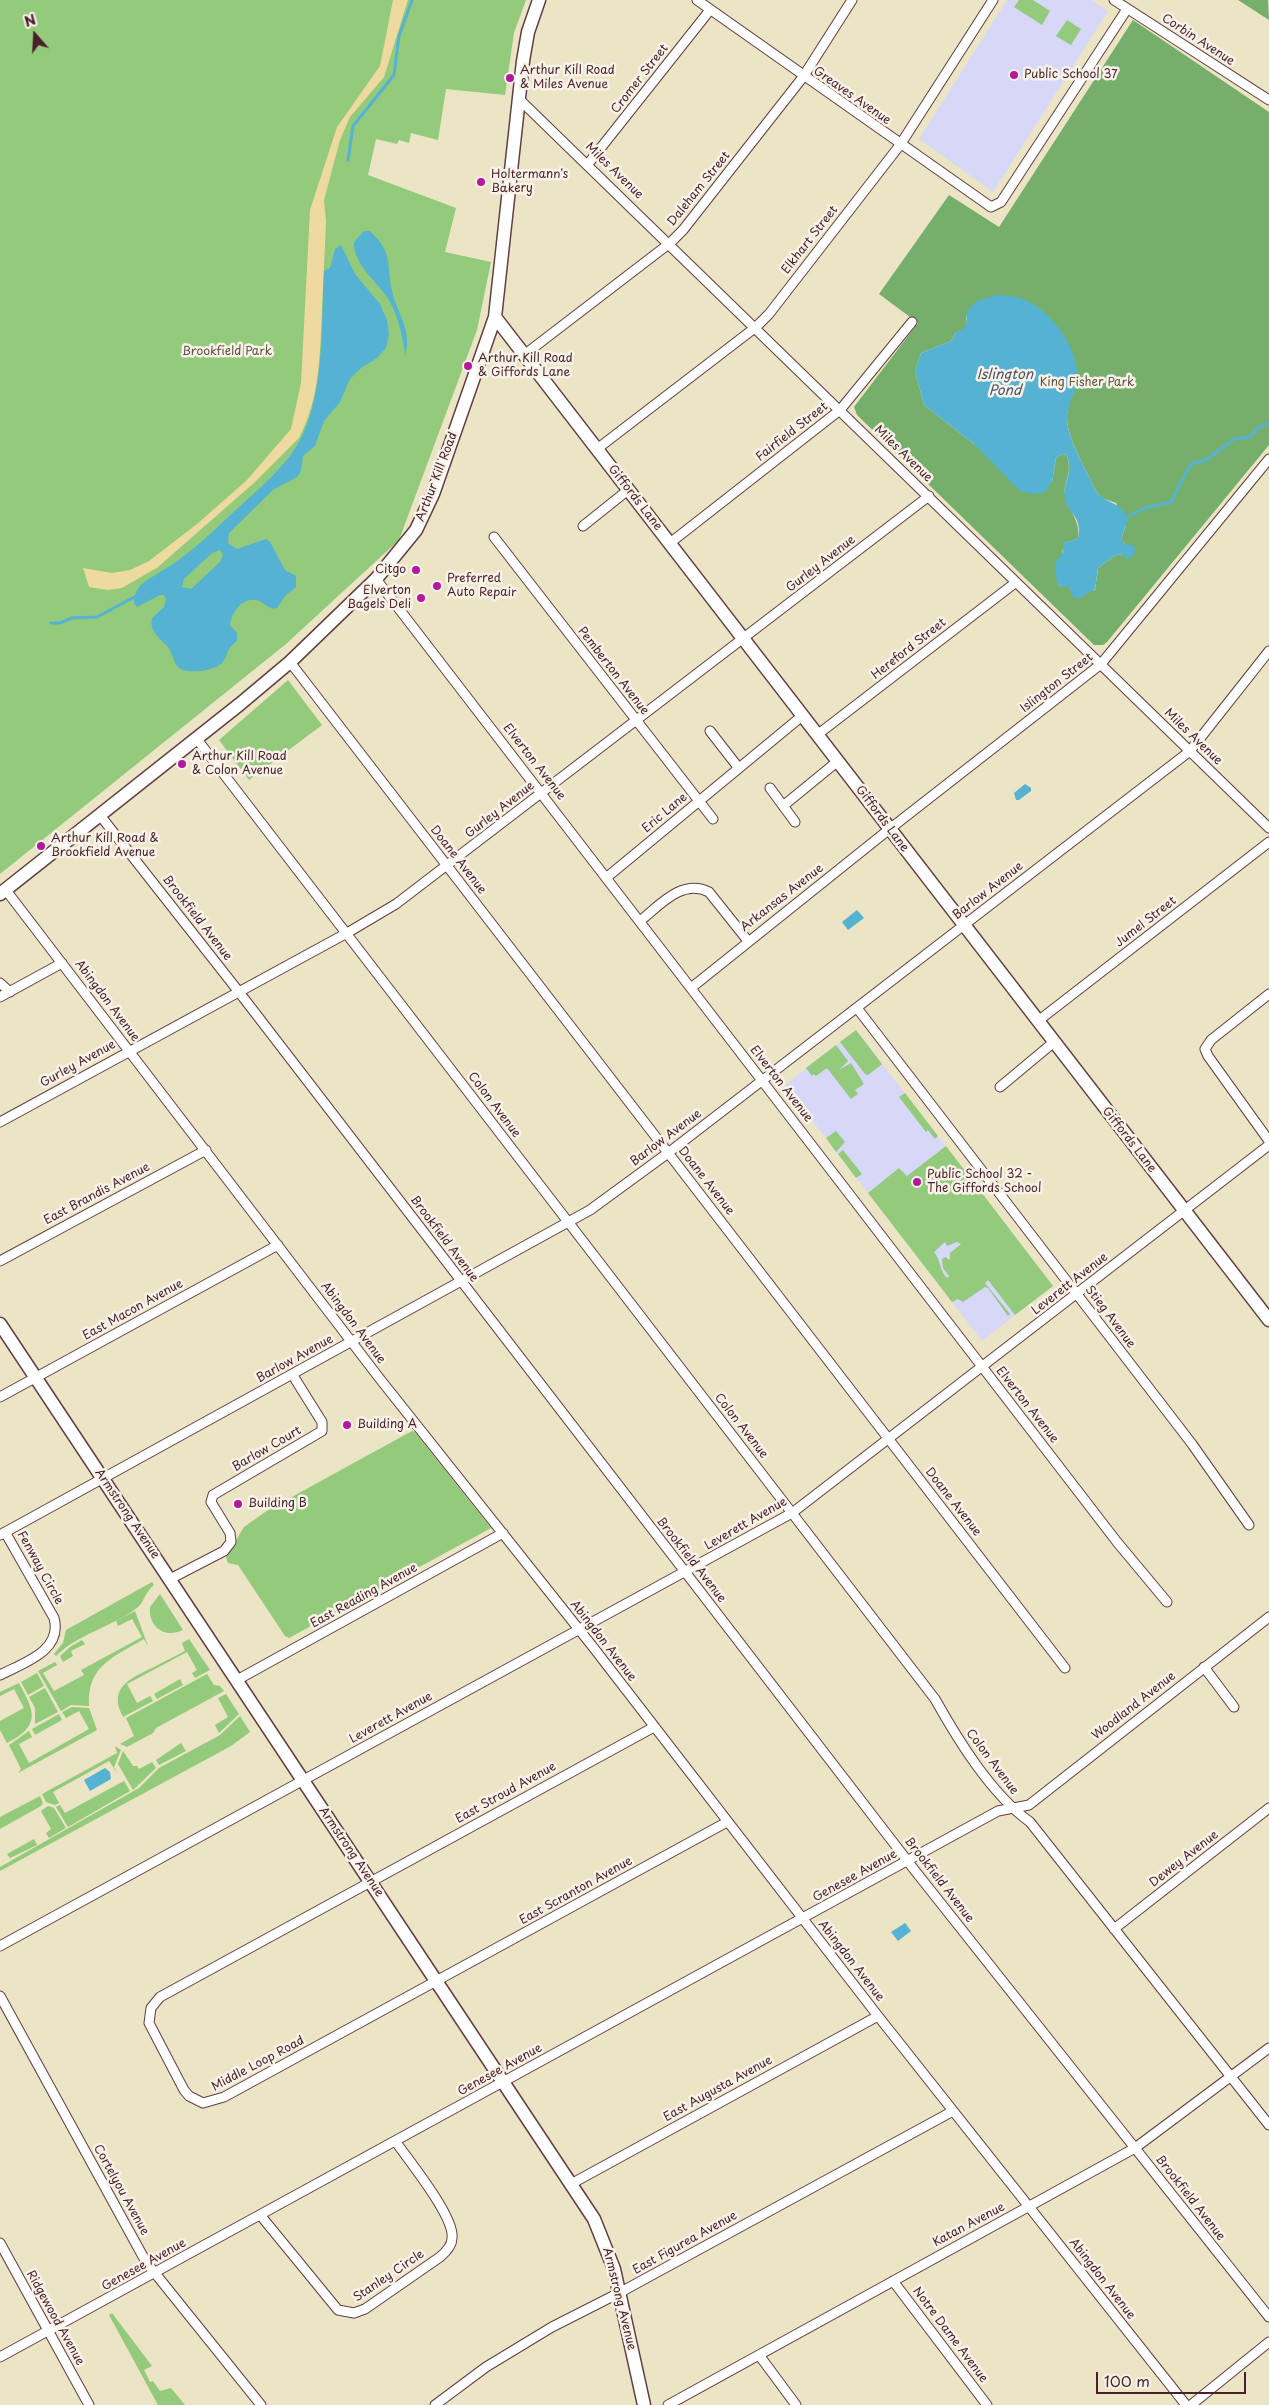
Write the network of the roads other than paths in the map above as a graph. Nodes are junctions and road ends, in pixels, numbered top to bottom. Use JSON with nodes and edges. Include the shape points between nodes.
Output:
{"nodes":[{"id":1,"x":539,"y":0,"type":"edge"},
{"id":2,"x":697,"y":0,"type":"edge"},
{"id":3,"x":852,"y":0,"type":"edge"},
{"id":4,"x":993,"y":0,"type":"edge"},
{"id":5,"x":1114,"y":0,"type":"edge"},
{"id":6,"x":1127,"y":9,"type":"junction"},
{"id":7,"x":710,"y":10,"type":"junction"},
{"id":8,"x":803,"y":77,"type":"junction"},
{"id":9,"x":520,"y":100,"type":"junction"},
{"id":10,"x":1269,"y":100,"type":"edge"},
{"id":11,"x":900,"y":145,"type":"junction"},
{"id":12,"x":588,"y":164,"type":"junction"},
{"id":13,"x":670,"y":244,"type":"junction"},
{"id":14,"x":494,"y":317,"type":"junction"},
{"id":15,"x":912,"y":322,"type":"dead end"},
{"id":16,"x":756,"y":327,"type":"junction"},
{"id":17,"x":524,"y":355,"type":"junction"},
{"id":18,"x":840,"y":410,"type":"junction"},
{"id":19,"x":597,"y":449,"type":"junction"},
{"id":20,"x":1269,"y":458,"type":"edge"},
{"id":21,"x":628,"y":490,"type":"junction"},
{"id":22,"x":929,"y":496,"type":"junction"},
{"id":23,"x":583,"y":526,"type":"dead end"},
{"id":24,"x":494,"y":537,"type":"dead end"},
{"id":25,"x":670,"y":543,"type":"junction"},
{"id":26,"x":376,"y":579,"type":"junction"},
{"id":27,"x":1015,"y":583,"type":"junction"},
{"id":28,"x":743,"y":639,"type":"junction"},
{"id":29,"x":1269,"y":651,"type":"edge"},
{"id":30,"x":290,"y":662,"type":"junction"},
{"id":31,"x":1101,"y":664,"type":"junction"},
{"id":32,"x":802,"y":716,"type":"junction"},
{"id":33,"x":636,"y":722,"type":"junction"},
{"id":34,"x":710,"y":731,"type":"dead end"},
{"id":35,"x":817,"y":735,"type":"junction"},
{"id":36,"x":196,"y":738,"type":"junction"},
{"id":37,"x":1190,"y":751,"type":"junction"},
{"id":38,"x":838,"y":761,"type":"junction"},
{"id":39,"x":738,"y":767,"type":"junction"},
{"id":40,"x":770,"y":788,"type":"dead end"},
{"id":41,"x":542,"y":793,"type":"junction"},
{"id":42,"x":699,"y":801,"type":"junction"},
{"id":43,"x":783,"y":806,"type":"junction"},
{"id":44,"x":99,"y":814,"type":"junction"},
{"id":45,"x":713,"y":819,"type":"dead end"},
{"id":46,"x":795,"y":822,"type":"dead end"},
{"id":47,"x":1269,"y":828,"type":"edge"},
{"id":48,"x":889,"y":829,"type":"junction"},
{"id":49,"x":1269,"y":842,"type":"edge"},
{"id":50,"x":447,"y":867,"type":"junction"},
{"id":51,"x":606,"y":878,"type":"junction"},
{"id":52,"x":3,"y":892,"type":"edge"},
{"id":53,"x":640,"y":921,"type":"junction"},
{"id":54,"x":964,"y":926,"type":"junction"},
{"id":55,"x":347,"y":934,"type":"junction"},
{"id":56,"x":748,"y":941,"type":"junction"},
{"id":57,"x":62,"y":964,"type":"junction"},
{"id":58,"x":0,"y":984,"type":"edge"},
{"id":59,"x":692,"y":988,"type":"junction"},
{"id":60,"x":10,"y":992,"type":"junction"},
{"id":61,"x":240,"y":992,"type":"junction"},
{"id":62,"x":1269,"y":994,"type":"edge"},
{"id":63,"x":0,"y":997,"type":"edge"},
{"id":64,"x":857,"y":1008,"type":"junction"},
{"id":65,"x":1038,"y":1021,"type":"junction"},
{"id":66,"x":1054,"y":1042,"type":"junction"},
{"id":67,"x":129,"y":1050,"type":"junction"},
{"id":68,"x":762,"y":1080,"type":"junction"},
{"id":69,"x":1000,"y":1087,"type":"dead end"},
{"id":70,"x":0,"y":1122,"type":"edge"},
{"id":71,"x":1269,"y":1141,"type":"edge"},
{"id":72,"x":1269,"y":1146,"type":"edge"},
{"id":73,"x":206,"y":1150,"type":"junction"},
{"id":74,"x":668,"y":1153,"type":"junction"},
{"id":75,"x":1184,"y":1211,"type":"junction"},
{"id":76,"x":569,"y":1224,"type":"junction"},
{"id":77,"x":278,"y":1245,"type":"junction"},
{"id":78,"x":0,"y":1261,"type":"edge"},
{"id":79,"x":461,"y":1281,"type":"junction"},
{"id":80,"x":1077,"y":1294,"type":"junction"},
{"id":81,"x":1269,"y":1320,"type":"edge"},
{"id":82,"x":0,"y":1324,"type":"edge"},
{"id":83,"x":352,"y":1342,"type":"junction"},
{"id":84,"x":982,"y":1367,"type":"junction"},
{"id":85,"x":292,"y":1374,"type":"junction"},
{"id":86,"x":36,"y":1377,"type":"junction"},
{"id":87,"x":0,"y":1397,"type":"edge"},
{"id":88,"x":888,"y":1439,"type":"junction"},
{"id":89,"x":103,"y":1478,"type":"junction"},
{"id":90,"x":792,"y":1513,"type":"junction"},
{"id":91,"x":1249,"y":1524,"type":"dead end"},
{"id":92,"x":503,"y":1533,"type":"junction"},
{"id":93,"x":3,"y":1534,"type":"edge"},
{"id":94,"x":685,"y":1573,"type":"junction"},
{"id":95,"x":170,"y":1579,"type":"junction"},
{"id":96,"x":1167,"y":1602,"type":"dead end"},
{"id":97,"x":1269,"y":1617,"type":"edge"},
{"id":98,"x":579,"y":1630,"type":"junction"},
{"id":99,"x":1204,"y":1667,"type":"junction"},
{"id":100,"x":1065,"y":1668,"type":"dead end"},
{"id":101,"x":0,"y":1676,"type":"edge"},
{"id":102,"x":237,"y":1680,"type":"junction"},
{"id":103,"x":1234,"y":1707,"type":"dead end"},
{"id":104,"x":654,"y":1726,"type":"junction"},
{"id":105,"x":303,"y":1780,"type":"junction"},
{"id":106,"x":1012,"y":1808,"type":"junction"},
{"id":107,"x":1269,"y":1808,"type":"edge"},
{"id":108,"x":727,"y":1822,"type":"junction"},
{"id":109,"x":908,"y":1861,"type":"junction"},
{"id":110,"x":370,"y":1882,"type":"junction"},
{"id":111,"x":802,"y":1920,"type":"junction"},
{"id":112,"x":1114,"y":1929,"type":"junction"},
{"id":113,"x":0,"y":1946,"type":"edge"},
{"id":114,"x":437,"y":1981,"type":"junction"},
{"id":115,"x":0,"y":1996,"type":"edge"},
{"id":116,"x":878,"y":2016,"type":"junction"},
{"id":117,"x":1269,"y":2048,"type":"edge"},
{"id":118,"x":1232,"y":2077,"type":"junction"},
{"id":119,"x":504,"y":2082,"type":"junction"},
{"id":120,"x":953,"y":2111,"type":"junction"},
{"id":121,"x":1269,"y":2126,"type":"edge"},
{"id":122,"x":396,"y":2142,"type":"junction"},
{"id":123,"x":1135,"y":2148,"type":"junction"},
{"id":124,"x":571,"y":2184,"type":"junction"},
{"id":125,"x":1029,"y":2207,"type":"junction"},
{"id":126,"x":261,"y":2216,"type":"junction"},
{"id":127,"x":0,"y":2243,"type":"edge"},
{"id":128,"x":155,"y":2273,"type":"junction"},
{"id":129,"x":894,"y":2280,"type":"junction"},
{"id":130,"x":619,"y":2293,"type":"junction"},
{"id":131,"x":1269,"y":2317,"type":"edge"},
{"id":132,"x":48,"y":2331,"type":"junction"},
{"id":133,"x":1269,"y":2342,"type":"edge"},
{"id":134,"x":759,"y":2355,"type":"junction"},
{"id":135,"x":0,"y":2357,"type":"edge"},
{"id":136,"x":89,"y":2405,"type":"edge"},
{"id":137,"x":261,"y":2405,"type":"edge"},
{"id":138,"x":435,"y":2405,"type":"edge"},
{"id":139,"x":644,"y":2405,"type":"edge"},
{"id":140,"x":668,"y":2405,"type":"edge"},
{"id":141,"x":796,"y":2405,"type":"edge"},
{"id":142,"x":987,"y":2405,"type":"edge"},
{"id":143,"x":1186,"y":2405,"type":"edge"},
{"id":144,"x":1191,"y":2405,"type":"edge"}],
"edges":[{"from":1,"to":9,"type":"street","name":"Arthur Kill Road","via":[[528,32]]},
{"from":2,"to":7,"type":"street","name":"Greaves Avenue"},
{"from":3,"to":8,"type":"street","name":"Daleham Street"},
{"from":4,"to":11,"type":"street","name":"Elkhart Street"},
{"from":5,"to":6,"type":"street","name":"Corbin Avenue"},
{"from":6,"to":10,"type":"street","name":"Corbin Avenue"},
{"from":6,"to":11,"type":"street","name":"Greaves Avenue","via":[[995,207],[987,206]]},
{"from":7,"to":8,"type":"street","name":"Greaves Avenue"},
{"from":7,"to":12,"type":"street","name":"Cromer Street"},
{"from":8,"to":11,"type":"street","name":"Greaves Avenue"},
{"from":8,"to":13,"type":"street","name":"Daleham Street"},
{"from":9,"to":12,"type":"street","name":"Miles Avenue"},
{"from":9,"to":14,"type":"street","name":"Arthur Kill Road"},
{"from":11,"to":16,"type":"street","name":"Elkhart Street"},
{"from":12,"to":13,"type":"street","name":"Miles Avenue"},
{"from":13,"to":16,"type":"street","name":"Miles Avenue"},
{"from":13,"to":17,"type":"street","name":"Daleham Street"},
{"from":14,"to":17,"type":"street","name":"Giffords Lane"},
{"from":14,"to":26,"type":"street","name":"Arthur Kill Road","via":[[422,519],[409,541]]},
{"from":15,"to":18,"type":"street","name":"Fairfield Street"},
{"from":16,"to":18,"type":"street","name":"Miles Avenue"},
{"from":16,"to":19,"type":"street","name":"Elkhart Street"},
{"from":17,"to":19,"type":"street","name":"Giffords Lane"},
{"from":18,"to":22,"type":"street","name":"Miles Avenue"},
{"from":18,"to":25,"type":"street","name":"Fairfield Street"},
{"from":19,"to":21,"type":"street","name":"Giffords Lane"},
{"from":20,"to":31,"type":"street","name":"Islington Street"},
{"from":21,"to":23,"type":"street"},
{"from":21,"to":25,"type":"street","name":"Giffords Lane"},
{"from":22,"to":27,"type":"street","name":"Miles Avenue"},
{"from":22,"to":28,"type":"street","name":"Gurley Avenue"},
{"from":24,"to":33,"type":"street","name":"Pemberton Avenue"},
{"from":25,"to":28,"type":"street","name":"Giffords Lane"},
{"from":26,"to":30,"type":"street","name":"Arthur Kill Road"},
{"from":26,"to":41,"type":"street","name":"Elverton Avenue"},
{"from":27,"to":31,"type":"street","name":"Miles Avenue"},
{"from":27,"to":35,"type":"street","name":"Hereford Street"},
{"from":28,"to":32,"type":"street","name":"Giffords Lane"},
{"from":28,"to":33,"type":"street","name":"Gurley Avenue"},
{"from":29,"to":37,"type":"street","name":"Barlow Avenue"},
{"from":30,"to":36,"type":"street","name":"Arthur Kill Road"},
{"from":30,"to":50,"type":"street","name":"Doane Avenue"},
{"from":31,"to":37,"type":"street","name":"Miles Avenue"},
{"from":31,"to":48,"type":"street","name":"Islington Street"},
{"from":32,"to":35,"type":"street","name":"Giffords Lane"},
{"from":32,"to":39,"type":"street","name":"Eric Lane"},
{"from":33,"to":41,"type":"street","name":"Gurley Avenue"},
{"from":33,"to":42,"type":"street","name":"Pemberton Avenue"},
{"from":34,"to":39,"type":"street"},
{"from":35,"to":38,"type":"street","name":"Giffords Lane"},
{"from":36,"to":44,"type":"street","name":"Arthur Kill Road"},
{"from":36,"to":55,"type":"street","name":"Colon Avenue"},
{"from":37,"to":47,"type":"street","name":"Miles Avenue"},
{"from":37,"to":54,"type":"street","name":"Barlow Avenue"},
{"from":38,"to":43,"type":"street"},
{"from":38,"to":48,"type":"street","name":"Giffords Lane"},
{"from":39,"to":42,"type":"street","name":"Eric Lane"},
{"from":40,"to":43,"type":"street"},
{"from":41,"to":50,"type":"street","name":"Gurley Avenue"},
{"from":41,"to":51,"type":"street","name":"Elverton Avenue"},
{"from":42,"to":45,"type":"street","name":"Pemberton Avenue"},
{"from":42,"to":51,"type":"street","name":"Eric Lane"},
{"from":43,"to":46,"type":"street"},
{"from":44,"to":52,"type":"street","name":"Arthur Kill Road"},
{"from":44,"to":61,"type":"street","name":"Brookfield Avenue"},
{"from":48,"to":54,"type":"street","name":"Giffords Lane"},
{"from":48,"to":56,"type":"street","name":"Arkansas Avenue"},
{"from":49,"to":65,"type":"street","name":"Jumel Street"},
{"from":50,"to":55,"type":"street","name":"Gurley Avenue"},
{"from":50,"to":74,"type":"street","name":"Doane Avenue"},
{"from":51,"to":53,"type":"street","name":"Elverton Avenue"},
{"from":52,"to":57,"type":"street","name":"Abingdon Avenue"},
{"from":53,"to":56,"type":"street","via":[[672,895],[682,890],[701,888],[709,892]]},
{"from":53,"to":59,"type":"street","name":"Elverton Avenue"},
{"from":54,"to":64,"type":"street","name":"Barlow Avenue"},
{"from":54,"to":65,"type":"street","name":"Giffords Lane"},
{"from":55,"to":61,"type":"street","name":"Gurley Avenue"},
{"from":55,"to":76,"type":"street","name":"Colon Avenue"},
{"from":56,"to":59,"type":"street","name":"Arkansas Avenue"},
{"from":57,"to":60,"type":"street"},
{"from":57,"to":67,"type":"street","name":"Abingdon Avenue"},
{"from":58,"to":60,"type":"street"},
{"from":59,"to":68,"type":"street","name":"Elverton Avenue"},
{"from":60,"to":63,"type":"street"},
{"from":61,"to":67,"type":"street","name":"Gurley Avenue"},
{"from":61,"to":79,"type":"street","name":"Brookfield Avenue"},
{"from":62,"to":71,"type":"street","via":[[1211,1040],[1205,1049]]},
{"from":64,"to":68,"type":"street","name":"Barlow Avenue"},
{"from":64,"to":80,"type":"street","name":"Stieg Avenue"},
{"from":65,"to":66,"type":"street","name":"Giffords Lane"},
{"from":66,"to":69,"type":"street"},
{"from":66,"to":75,"type":"street","name":"Giffords Lane"},
{"from":67,"to":70,"type":"street","name":"Gurley Avenue"},
{"from":67,"to":73,"type":"street","name":"Abingdon Avenue"},
{"from":68,"to":74,"type":"street","name":"Barlow Avenue"},
{"from":68,"to":84,"type":"street","name":"Elverton Avenue"},
{"from":72,"to":75,"type":"street","name":"Leverett Avenue"},
{"from":73,"to":77,"type":"street","name":"Abingdon Avenue"},
{"from":73,"to":78,"type":"street","name":"East Brandis Avenue"},
{"from":74,"to":76,"type":"street","name":"Barlow Avenue"},
{"from":74,"to":88,"type":"street","name":"Doane Avenue"},
{"from":75,"to":80,"type":"street","name":"Leverett Avenue"},
{"from":75,"to":81,"type":"street","name":"Giffords Lane"},
{"from":76,"to":79,"type":"street","name":"Barlow Avenue"},
{"from":76,"to":90,"type":"street","name":"Colon Avenue"},
{"from":77,"to":83,"type":"street","name":"Abingdon Avenue"},
{"from":77,"to":86,"type":"street","name":"East Macon Avenue"},
{"from":79,"to":83,"type":"street","name":"Barlow Avenue"},
{"from":79,"to":94,"type":"street","name":"Brookfield Avenue"},
{"from":80,"to":84,"type":"street","name":"Leverett Avenue"},
{"from":80,"to":91,"type":"street","name":"Stieg Avenue"},
{"from":82,"to":86,"type":"street","name":"Armstrong Avenue"},
{"from":83,"to":85,"type":"street","name":"Barlow Avenue"},
{"from":83,"to":92,"type":"street","name":"Abingdon Avenue"},
{"from":84,"to":88,"type":"street","name":"Leverett Avenue"},
{"from":84,"to":96,"type":"street","name":"Elverton Avenue"},
{"from":85,"to":89,"type":"street","name":"Barlow Avenue"},
{"from":85,"to":95,"type":"street","name":"Barlow Court","via":[[324,1429],[213,1495],[211,1502],[230,1533],[231,1542],[224,1551]]},
{"from":86,"to":87,"type":"street","name":"East Macon Avenue"},
{"from":86,"to":89,"type":"street","name":"Armstrong Avenue"},
{"from":88,"to":90,"type":"street","name":"Leverett Avenue"},
{"from":88,"to":100,"type":"street","name":"Doane Avenue"},
{"from":89,"to":93,"type":"street","name":"Barlow Avenue"},
{"from":89,"to":95,"type":"street","name":"Armstrong Avenue"},
{"from":90,"to":94,"type":"street","name":"Leverett Avenue"},
{"from":90,"to":106,"type":"street","name":"Colon Avenue","via":[[935,1699],[959,1742]]},
{"from":92,"to":98,"type":"street","name":"Abingdon Avenue"},
{"from":92,"to":102,"type":"street","name":"East Reading Avenue"},
{"from":93,"to":101,"type":"street","name":"Fenway Circle","via":[[54,1618],[56,1634],[47,1649]]},
{"from":94,"to":98,"type":"street","name":"Leverett Avenue"},
{"from":94,"to":109,"type":"street","name":"Brookfield Avenue"},
{"from":95,"to":102,"type":"street","name":"Armstrong Avenue"},
{"from":97,"to":99,"type":"street","name":"Woodland Avenue"},
{"from":98,"to":104,"type":"street","name":"Abingdon Avenue"},
{"from":98,"to":105,"type":"street","name":"Leverett Avenue"},
{"from":99,"to":103,"type":"street"},
{"from":99,"to":106,"type":"street","name":"Woodland Avenue","via":[[1029,1805]]},
{"from":102,"to":105,"type":"street","name":"Armstrong Avenue"},
{"from":104,"to":108,"type":"street","name":"Abingdon Avenue"},
{"from":104,"to":110,"type":"street","name":"East Stroud Avenue"},
{"from":105,"to":110,"type":"street","name":"Armstrong Avenue"},
{"from":105,"to":113,"type":"street","name":"Leverett Avenue"},
{"from":106,"to":109,"type":"street","name":"Genesee Avenue","via":[[998,1811]]},
{"from":106,"to":112,"type":"street","name":"Colon Avenue","via":[[1030,1822]]},
{"from":107,"to":112,"type":"street","name":"Dewey Avenue"},
{"from":108,"to":111,"type":"street","name":"Abingdon Avenue"},
{"from":108,"to":114,"type":"street","name":"East Scranton Avenue"},
{"from":109,"to":111,"type":"street","name":"Genesee Avenue"},
{"from":109,"to":123,"type":"street","name":"Brookfield Avenue"},
{"from":110,"to":114,"type":"street","name":"Armstrong Avenue"},
{"from":110,"to":114,"type":"street","name":"Middle Loop Road","via":[[155,2002],[148,2023],[184,2090],[196,2101],[216,2101]]},
{"from":111,"to":116,"type":"street","name":"Abingdon Avenue"},
{"from":111,"to":119,"type":"street","name":"Genesee Avenue"},
{"from":112,"to":118,"type":"street","name":"Colon Avenue"},
{"from":114,"to":119,"type":"street","name":"Armstrong Avenue"},
{"from":115,"to":128,"type":"street","name":"Cortelyou Avenue","via":[[143,2257]]},
{"from":116,"to":120,"type":"street","name":"Abingdon Avenue"},
{"from":116,"to":124,"type":"street","name":"East Augusta Avenue"},
{"from":117,"to":118,"type":"street","name":"Katan Avenue"},
{"from":118,"to":121,"type":"street","name":"Colon Avenue"},
{"from":118,"to":123,"type":"street","name":"Katan Avenue"},
{"from":119,"to":122,"type":"street","name":"Genesee Avenue"},
{"from":119,"to":124,"type":"street","name":"Armstrong Avenue"},
{"from":120,"to":125,"type":"street","name":"Abingdon Avenue"},
{"from":120,"to":130,"type":"street","name":"East Figurea Avenue"},
{"from":122,"to":126,"type":"street","name":"Genesee Avenue"},
{"from":122,"to":126,"type":"street","name":"Stanley Circle","via":[[447,2216],[453,2237],[447,2251],[440,2257],[365,2309],[354,2313],[338,2310]]},
{"from":123,"to":125,"type":"street","name":"Katan Avenue"},
{"from":123,"to":131,"type":"street","name":"Brookfield Avenue"},
{"from":124,"to":130,"type":"street","name":"Armstrong Avenue","via":[[606,2243]]},
{"from":125,"to":129,"type":"street","name":"Katan Avenue"},
{"from":125,"to":143,"type":"street","name":"Abingdon Avenue"},
{"from":126,"to":128,"type":"street","name":"Genesee Avenue"},
{"from":127,"to":132,"type":"street","name":"Ridgewood Avenue"},
{"from":128,"to":132,"type":"street","name":"Genesee Avenue"},
{"from":128,"to":137,"type":"street","name":"Cortelyou Avenue"},
{"from":129,"to":134,"type":"street","name":"Katan Avenue"},
{"from":129,"to":142,"type":"street","name":"Notre Dame Avenue"},
{"from":130,"to":138,"type":"street","name":"East Figurea Avenue","via":[[552,2327],[486,2367]]},
{"from":130,"to":139,"type":"street","name":"Armstrong Avenue"},
{"from":132,"to":135,"type":"street","name":"Genesee Avenue"},
{"from":132,"to":136,"type":"street","name":"Ridgewood Avenue"},
{"from":133,"to":144,"type":"street"},
{"from":134,"to":140,"type":"street","name":"Katan Avenue"},
{"from":134,"to":141,"type":"street"}]}
